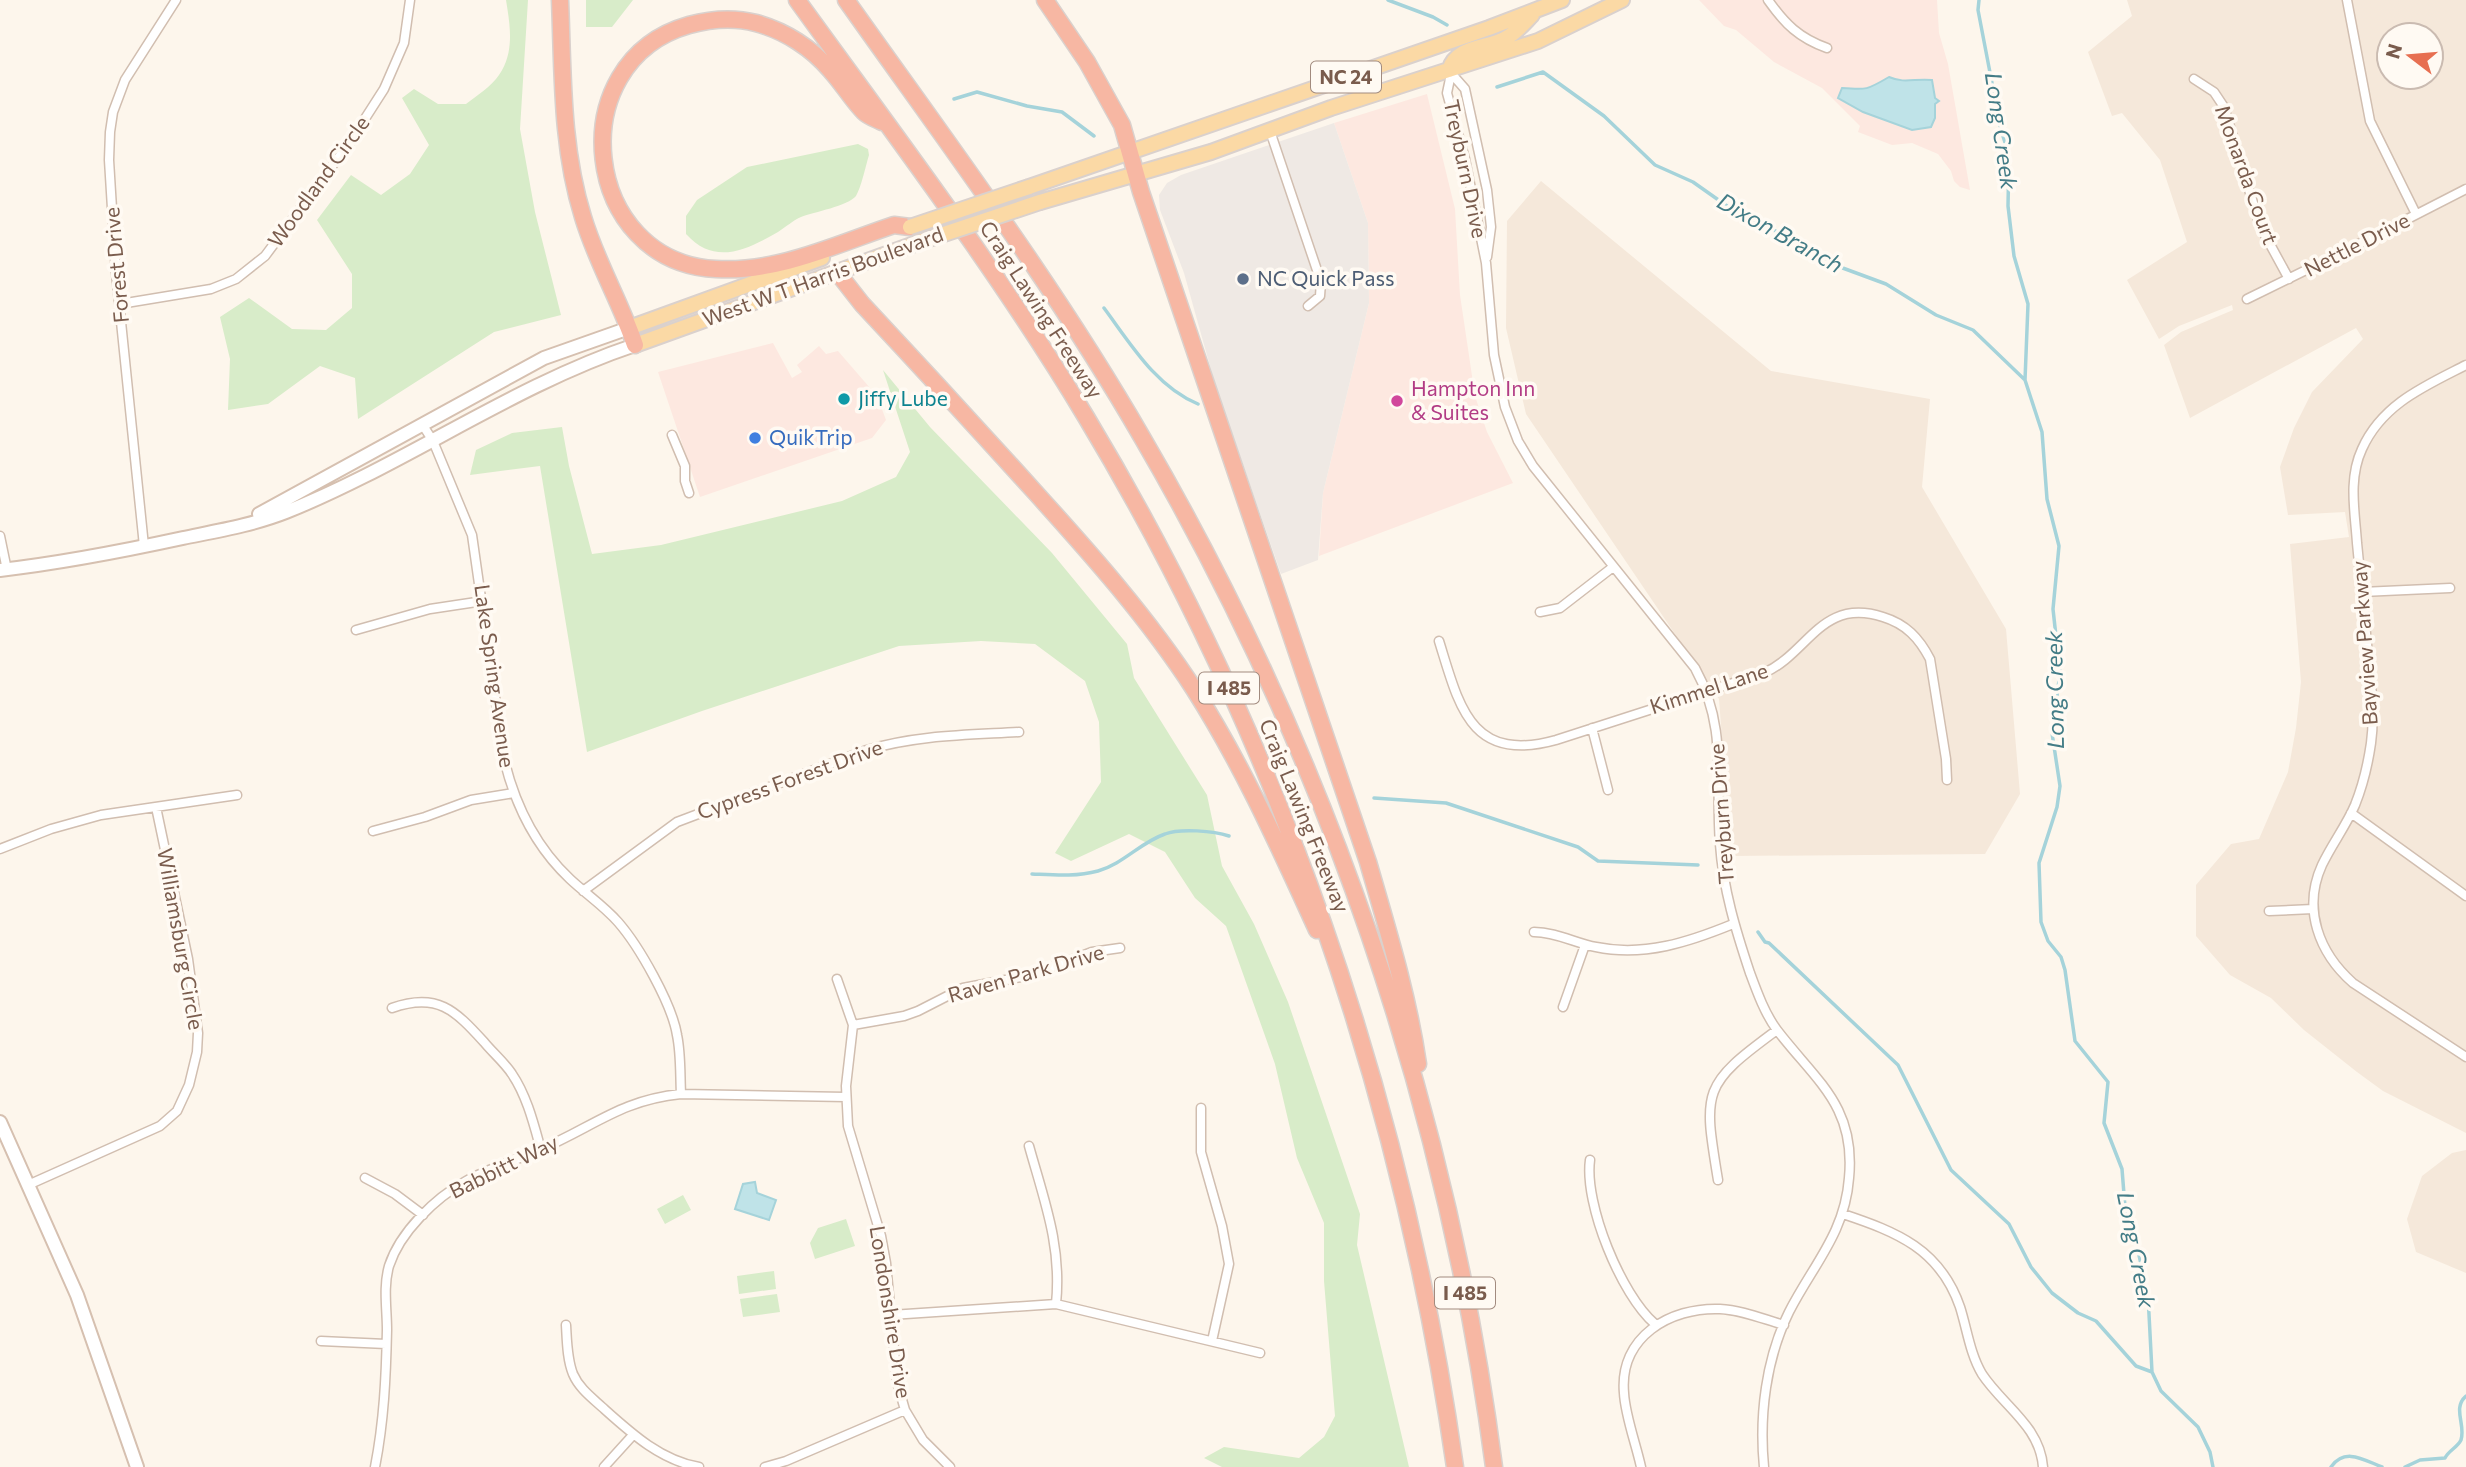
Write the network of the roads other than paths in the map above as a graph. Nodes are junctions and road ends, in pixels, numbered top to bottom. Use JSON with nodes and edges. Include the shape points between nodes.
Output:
{"nodes":[{"id":1,"x":176,"y":0,"type":"edge"},
{"id":2,"x":410,"y":0,"type":"edge"},
{"id":3,"x":560,"y":0,"type":"edge"},
{"id":4,"x":797,"y":0,"type":"edge"},
{"id":5,"x":846,"y":0,"type":"edge"},
{"id":6,"x":1045,"y":0,"type":"edge"},
{"id":7,"x":1562,"y":0,"type":"edge"},
{"id":8,"x":1622,"y":0,"type":"edge"},
{"id":9,"x":1768,"y":0,"type":"edge"},
{"id":10,"x":2347,"y":0,"type":"edge"},
{"id":11,"x":1538,"y":10,"type":"junction"},
{"id":12,"x":1827,"y":48,"type":"dead end"},
{"id":13,"x":1450,"y":72,"type":"junction"},
{"id":14,"x":2194,"y":79,"type":"dead end"},
{"id":15,"x":886,"y":124,"type":"junction"},
{"id":16,"x":1270,"y":131,"type":"junction"},
{"id":17,"x":1130,"y":154,"type":"junction"},
{"id":18,"x":1137,"y":175,"type":"junction"},
{"id":19,"x":2466,"y":189,"type":"edge"},
{"id":20,"x":2416,"y":214,"type":"junction"},
{"id":21,"x":909,"y":227,"type":"junction"},
{"id":22,"x":1486,"y":263,"type":"junction"},
{"id":23,"x":837,"y":272,"type":"junction"},
{"id":24,"x":2289,"y":279,"type":"junction"},
{"id":25,"x":2246,"y":299,"type":"dead end"},
{"id":26,"x":120,"y":304,"type":"junction"},
{"id":27,"x":1308,"y":306,"type":"dead end"},
{"id":28,"x":629,"y":328,"type":"junction"},
{"id":29,"x":635,"y":345,"type":"junction"},
{"id":30,"x":2466,"y":365,"type":"edge"},
{"id":31,"x":422,"y":424,"type":"junction"},
{"id":32,"x":672,"y":435,"type":"dead end"},
{"id":33,"x":433,"y":441,"type":"junction"},
{"id":34,"x":689,"y":493,"type":"dead end"},
{"id":35,"x":237,"y":527,"type":"junction"},
{"id":36,"x":0,"y":536,"type":"edge"},
{"id":37,"x":144,"y":547,"type":"junction"},
{"id":38,"x":1613,"y":568,"type":"junction"},
{"id":39,"x":2,"y":571,"type":"edge"},
{"id":40,"x":2450,"y":587,"type":"dead end"},
{"id":41,"x":2362,"y":592,"type":"junction"},
{"id":42,"x":483,"y":601,"type":"junction"},
{"id":43,"x":1540,"y":612,"type":"dead end"},
{"id":44,"x":356,"y":630,"type":"dead end"},
{"id":45,"x":1440,"y":641,"type":"dead end"},
{"id":46,"x":1706,"y":691,"type":"junction"},
{"id":47,"x":1592,"y":729,"type":"junction"},
{"id":48,"x":1020,"y":732,"type":"dead end"},
{"id":49,"x":1947,"y":780,"type":"dead end"},
{"id":50,"x":1608,"y":790,"type":"dead end"},
{"id":51,"x":514,"y":793,"type":"junction"},
{"id":52,"x":237,"y":794,"type":"dead end"},
{"id":53,"x":156,"y":807,"type":"junction"},
{"id":54,"x":2351,"y":813,"type":"junction"},
{"id":55,"x":373,"y":831,"type":"dead end"},
{"id":56,"x":0,"y":849,"type":"edge"},
{"id":57,"x":583,"y":891,"type":"junction"},
{"id":58,"x":2464,"y":891,"type":"edge"},
{"id":59,"x":2313,"y":909,"type":"junction"},
{"id":60,"x":2269,"y":911,"type":"dead end"},
{"id":61,"x":1733,"y":925,"type":"junction"},
{"id":62,"x":1534,"y":932,"type":"dead end"},
{"id":63,"x":1585,"y":945,"type":"junction"},
{"id":64,"x":1120,"y":948,"type":"dead end"},
{"id":65,"x":837,"y":979,"type":"dead end"},
{"id":66,"x":1351,"y":1005,"type":"junction"},
{"id":67,"x":1563,"y":1007,"type":"dead end"},
{"id":68,"x":392,"y":1008,"type":"dead end"},
{"id":69,"x":853,"y":1025,"type":"junction"},
{"id":70,"x":1777,"y":1030,"type":"junction"},
{"id":71,"x":2466,"y":1057,"type":"edge"},
{"id":72,"x":681,"y":1094,"type":"junction"},
{"id":73,"x":846,"y":1097,"type":"junction"},
{"id":74,"x":1201,"y":1108,"type":"dead end"},
{"id":75,"x":0,"y":1122,"type":"edge"},
{"id":76,"x":1426,"y":1122,"type":"junction"},
{"id":77,"x":1029,"y":1146,"type":"dead end"},
{"id":78,"x":541,"y":1150,"type":"junction"},
{"id":79,"x":1590,"y":1160,"type":"dead end"},
{"id":80,"x":365,"y":1178,"type":"dead end"},
{"id":81,"x":1718,"y":1180,"type":"dead end"},
{"id":82,"x":28,"y":1185,"type":"junction"},
{"id":83,"x":1843,"y":1214,"type":"junction"},
{"id":84,"x":423,"y":1215,"type":"junction"},
{"id":85,"x":1056,"y":1304,"type":"junction"},
{"id":86,"x":891,"y":1315,"type":"junction"},
{"id":87,"x":1655,"y":1324,"type":"junction"},
{"id":88,"x":566,"y":1325,"type":"dead end"},
{"id":89,"x":1784,"y":1325,"type":"junction"},
{"id":90,"x":321,"y":1341,"type":"dead end"},
{"id":91,"x":1212,"y":1341,"type":"junction"},
{"id":92,"x":386,"y":1344,"type":"junction"},
{"id":93,"x":1261,"y":1353,"type":"dead end"},
{"id":94,"x":905,"y":1410,"type":"junction"},
{"id":95,"x":633,"y":1435,"type":"junction"},
{"id":96,"x":137,"y":1467,"type":"edge"},
{"id":97,"x":375,"y":1467,"type":"edge"},
{"id":98,"x":604,"y":1467,"type":"edge"},
{"id":99,"x":699,"y":1467,"type":"edge"},
{"id":100,"x":765,"y":1467,"type":"edge"},
{"id":101,"x":950,"y":1467,"type":"edge"},
{"id":102,"x":1455,"y":1467,"type":"edge"},
{"id":103,"x":1494,"y":1467,"type":"edge"},
{"id":104,"x":1641,"y":1467,"type":"edge"},
{"id":105,"x":1764,"y":1467,"type":"edge"},
{"id":106,"x":2043,"y":1467,"type":"edge"}],
"edges":[{"from":1,"to":26,"type":"street","name":"Forest Drive","via":[[130,72],[113,112],[109,160]]},
{"from":2,"to":26,"type":"street","name":"Woodland Circle","via":[[404,43],[384,89],[265,256],[236,279],[211,289]]},
{"from":3,"to":28,"type":"highway","via":[[570,164],[589,238]]},
{"from":4,"to":15,"type":"highway","name":"Craig Lawing Freeway","number":"I 485"},
{"from":5,"to":76,"type":"highway","name":"Craig Lawing Freeway","number":"I 485","via":[[1041,275],[1144,441],[1202,546],[1289,727],[1332,835],[1363,916]]},
{"from":6,"to":17,"type":"highway","via":[[1122,125]]},
{"from":7,"to":11,"type":"main road","name":"West W T Harris Boulevard","number":"NC 24"},
{"from":8,"to":13,"type":"main road","name":"West W T Harris Boulevard","number":"NC 24","via":[[1538,41]]},
{"from":9,"to":12,"type":"street","via":[[1793,31]]},
{"from":10,"to":20,"type":"street","via":[[2370,121]]},
{"from":11,"to":13,"type":"main road","via":[[1507,38],[1463,52]]},
{"from":11,"to":17,"type":"main road","name":"West W T Harris Boulevard","number":"NC 24"},
{"from":13,"to":16,"type":"main road","name":"West W T Harris Boulevard","number":"NC 24"},
{"from":13,"to":22,"type":"street","name":"Treyburn Drive","via":[[1447,93]]},
{"from":13,"to":22,"type":"street","name":"Treyburn Drive","via":[[1465,89],[1486,190],[1491,227]]},
{"from":14,"to":24,"type":"street","name":"Monarda Court","via":[[2214,92],[2224,107],[2260,226]]},
{"from":15,"to":21,"type":"highway","via":[[865,114],[829,68],[792,38],[755,23],[721,19],[665,35],[632,61],[606,110],[602,160],[614,199],[632,227],[662,252],[698,267],[730,270],[769,265],[894,225]]},
{"from":15,"to":66,"type":"highway","name":"Craig Lawing Freeway","number":"I 485","via":[[1038,341],[1153,535],[1250,734],[1308,878]]},
{"from":16,"to":18,"type":"main road","name":"West W T Harris Boulevard","number":"NC 24"},
{"from":16,"to":27,"type":"street","via":[[1321,282],[1320,296]]},
{"from":17,"to":18,"type":"highway"},
{"from":17,"to":21,"type":"main road","name":"West W T Harris Boulevard","number":"NC 24","bridge":true},
{"from":18,"to":23,"type":"main road","name":"West W T Harris Boulevard","number":"NC 24","bridge":true,"via":[[1040,202]]},
{"from":18,"to":76,"type":"highway","via":[[1368,862],[1414,1036]]},
{"from":19,"to":20,"type":"street","name":"Nettle Drive"},
{"from":20,"to":24,"type":"street","name":"Nettle Drive"},
{"from":21,"to":28,"type":"main road","name":"West W T Harris Boulevard"},
{"from":22,"to":38,"type":"street","name":"Treyburn Drive","via":[[1494,355],[1518,441]]},
{"from":23,"to":29,"type":"main road","name":"West W T Harris Boulevard"},
{"from":23,"to":66,"type":"highway","via":[[1098,563],[1163,645],[1241,768]]},
{"from":24,"to":25,"type":"street","name":"Nettle Drive"},
{"from":26,"to":37,"type":"street","name":"Forest Drive"},
{"from":28,"to":29,"type":"highway"},
{"from":28,"to":31,"type":"main road","name":"West W T Harris Boulevard","via":[[544,358]]},
{"from":29,"to":33,"type":"main road","name":"West W T Harris Boulevard","via":[[541,382]]},
{"from":30,"to":41,"type":"street","name":"Bayview Parkway","via":[[2411,393],[2389,410],[2361,450],[2353,492]]},
{"from":31,"to":33,"type":"street","name":"Lake Spring Avenue"},
{"from":31,"to":35,"type":"main road","name":"West W T Harris Boulevard"},
{"from":32,"to":34,"type":"street","via":[[685,466]]},
{"from":33,"to":35,"type":"main road","name":"West W T Harris Boulevard","via":[[295,508]]},
{"from":33,"to":42,"type":"street","name":"Lake Spring Avenue","via":[[472,535]]},
{"from":35,"to":37,"type":"main road","name":"West W T Harris Boulevard"},
{"from":36,"to":39,"type":"street"},
{"from":37,"to":39,"type":"main road","name":"West W T Harris Boulevard"},
{"from":38,"to":43,"type":"street","via":[[1560,608]]},
{"from":38,"to":46,"type":"street","name":"Treyburn Drive","via":[[1695,668]]},
{"from":40,"to":41,"type":"street"},
{"from":41,"to":54,"type":"street","name":"Bayview Parkway","via":[[2372,698],[2371,741]]},
{"from":42,"to":44,"type":"street","via":[[430,609]]},
{"from":42,"to":51,"type":"street","name":"Lake Spring Avenue","via":[[498,725]]},
{"from":45,"to":47,"type":"street","name":"Kimmel Lane","via":[[1460,706],[1487,736],[1520,746]]},
{"from":46,"to":47,"type":"street","name":"Kimmel Lane"},
{"from":46,"to":49,"type":"street","name":"Kimmel Lane","via":[[1775,668],[1830,620],[1860,613],[1888,619],[1912,632],[1930,659]]},
{"from":46,"to":61,"type":"street","name":"Treyburn Drive","via":[[1720,752],[1720,841]]},
{"from":47,"to":50,"type":"street"},
{"from":48,"to":57,"type":"street","name":"Cypress Forest Drive","via":[[923,738],[867,750],[677,822]]},
{"from":51,"to":55,"type":"street","via":[[471,800]]},
{"from":51,"to":57,"type":"street","name":"Lake Spring Avenue","via":[[537,839]]},
{"from":52,"to":53,"type":"street"},
{"from":53,"to":56,"type":"street","via":[[67,823]]},
{"from":53,"to":82,"type":"street","name":"Williamsburg Circle","via":[[196,1007],[197,1052],[189,1086],[177,1111],[160,1126]]},
{"from":54,"to":58,"type":"street"},
{"from":54,"to":59,"type":"street","name":"Bayview Parkway","via":[[2321,868]]},
{"from":57,"to":72,"type":"street","name":"Lake Spring Avenue","via":[[617,920],[665,1000],[677,1035]]},
{"from":59,"to":60,"type":"street"},
{"from":59,"to":71,"type":"street","name":"Bayview Parkway","via":[[2319,940],[2342,974]]},
{"from":61,"to":63,"type":"street","via":[[1651,950]]},
{"from":61,"to":70,"type":"street","name":"Treyburn Drive","via":[[1756,989]]},
{"from":62,"to":63,"type":"street"},
{"from":63,"to":67,"type":"street"},
{"from":64,"to":69,"type":"street","name":"Raven Park Drive","via":[[1092,952],[1032,975],[963,988],[918,1012]]},
{"from":65,"to":69,"type":"street","name":"Londonshire Drive"},
{"from":66,"to":102,"type":"highway","name":"Craig Lawing Freeway","number":"I 485","via":[[1409,1217]]},
{"from":68,"to":78,"type":"street","via":[[426,1002],[457,1014],[513,1075]]},
{"from":69,"to":73,"type":"street","name":"Londonshire Drive"},
{"from":70,"to":81,"type":"street","via":[[1730,1066],[1712,1095],[1709,1118]]},
{"from":70,"to":83,"type":"street","name":"Treyburn Drive","via":[[1821,1080],[1843,1122],[1850,1173]]},
{"from":72,"to":73,"type":"street","name":"Babbitt Way"},
{"from":72,"to":78,"type":"street","name":"Babbitt Way","via":[[628,1105]]},
{"from":73,"to":86,"type":"street","name":"Londonshire Drive","via":[[848,1126],[881,1236]]},
{"from":74,"to":91,"type":"street","via":[[1201,1152],[1229,1264]]},
{"from":75,"to":82,"type":"main road"},
{"from":76,"to":103,"type":"highway","name":"Craig Lawing Freeway","number":"I 485","via":[[1467,1302]]},
{"from":77,"to":85,"type":"street","via":[[1056,1244]]},
{"from":78,"to":84,"type":"street","name":"Babbitt Way","via":[[467,1180]]},
{"from":79,"to":87,"type":"street","via":[[1590,1188],[1607,1245],[1635,1299]]},
{"from":80,"to":84,"type":"street"},
{"from":82,"to":96,"type":"main road","via":[[85,1317]]},
{"from":83,"to":89,"type":"street","name":"Treyburn Drive"},
{"from":83,"to":106,"type":"street","via":[[1912,1242],[1938,1266],[1960,1307],[1981,1372],[2035,1438]]},
{"from":84,"to":92,"type":"street","name":"Babbitt Way","via":[[389,1266]]},
{"from":85,"to":86,"type":"street"},
{"from":85,"to":91,"type":"street"},
{"from":86,"to":94,"type":"street","name":"Londonshire Drive","via":[[897,1382]]},
{"from":87,"to":89,"type":"street","via":[[1720,1309]]},
{"from":87,"to":104,"type":"street","via":[[1634,1348],[1623,1378]]},
{"from":88,"to":95,"type":"street","via":[[570,1366],[578,1383]]},
{"from":89,"to":105,"type":"street","name":"Treyburn Drive","via":[[1764,1401]]},
{"from":90,"to":92,"type":"street"},
{"from":91,"to":93,"type":"street"},
{"from":92,"to":97,"type":"street","name":"Babbitt Way","via":[[383,1426]]},
{"from":94,"to":100,"type":"street"},
{"from":94,"to":101,"type":"street","name":"Londonshire Drive","via":[[923,1440]]},
{"from":95,"to":98,"type":"street"},
{"from":95,"to":99,"type":"street","via":[[664,1455]]}]}
